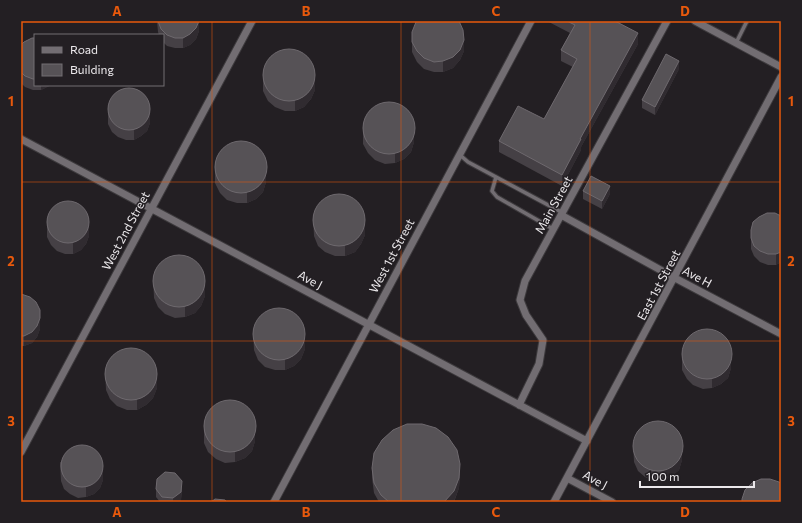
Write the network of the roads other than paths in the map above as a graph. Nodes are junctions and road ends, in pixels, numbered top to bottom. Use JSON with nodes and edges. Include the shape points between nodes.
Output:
{"nodes":[{"id":1,"x":252,"y":21,"type":"edge"},
{"id":2,"x":531,"y":21,"type":"edge"},
{"id":3,"x":667,"y":21,"type":"edge"},
{"id":4,"x":694,"y":21,"type":"edge"},
{"id":5,"x":747,"y":21,"type":"edge"},
{"id":6,"x":736,"y":43,"type":"junction"},
{"id":7,"x":781,"y":67,"type":"edge"},
{"id":8,"x":781,"y":77,"type":"edge"},
{"id":9,"x":21,"y":139,"type":"edge"},
{"id":10,"x":459,"y":155,"type":"junction"},
{"id":11,"x":496,"y":177,"type":"junction"},
{"id":12,"x":151,"y":208,"type":"junction"},
{"id":13,"x":562,"y":214,"type":"junction"},
{"id":14,"x":553,"y":230,"type":"junction"},
{"id":15,"x":675,"y":278,"type":"junction"},
{"id":16,"x":368,"y":324,"type":"junction"},
{"id":17,"x":781,"y":334,"type":"edge"},
{"id":18,"x":519,"y":405,"type":"junction"},
{"id":19,"x":588,"y":441,"type":"junction"},
{"id":20,"x":21,"y":452,"type":"edge"},
{"id":21,"x":567,"y":478,"type":"junction"},
{"id":22,"x":274,"y":502,"type":"edge"},
{"id":23,"x":554,"y":502,"type":"edge"},
{"id":24,"x":612,"y":502,"type":"edge"}],
"edges":[{"from":1,"to":12,"type":"street","name":"West 2nd Street"},
{"from":2,"to":10,"type":"street","name":"West 1st Street"},
{"from":3,"to":13,"type":"street","name":"Main Street"},
{"from":4,"to":6,"type":"street"},
{"from":5,"to":6,"type":"lane"},
{"from":6,"to":7,"type":"street"},
{"from":8,"to":15,"type":"street","name":"East 1st Street"},
{"from":9,"to":12,"type":"street","name":"Ave J"},
{"from":10,"to":11,"type":"lane"},
{"from":10,"to":16,"type":"street","name":"West 1st Street"},
{"from":11,"to":13,"type":"lane"},
{"from":11,"to":14,"type":"lane","via":[[492,191],[497,197]]},
{"from":12,"to":16,"type":"street","name":"Ave J"},
{"from":12,"to":20,"type":"street","name":"West 2nd Street"},
{"from":13,"to":14,"type":"street","name":"Main Street"},
{"from":13,"to":15,"type":"street","name":"Ave H"},
{"from":14,"to":18,"type":"street","name":"Main Street","via":[[525,281],[520,300],[526,315],[543,340],[539,364]]},
{"from":15,"to":17,"type":"street","name":"Ave H"},
{"from":15,"to":19,"type":"street","name":"East 1st Street"},
{"from":16,"to":18,"type":"street","name":"Ave J"},
{"from":16,"to":22,"type":"street","name":"West 1st Street"},
{"from":18,"to":19,"type":"street","name":"Ave J"},
{"from":19,"to":21,"type":"street","name":"East 1st Street"},
{"from":21,"to":23,"type":"street","name":"East 1st Street"},
{"from":21,"to":24,"type":"street","name":"Ave J"}]}
